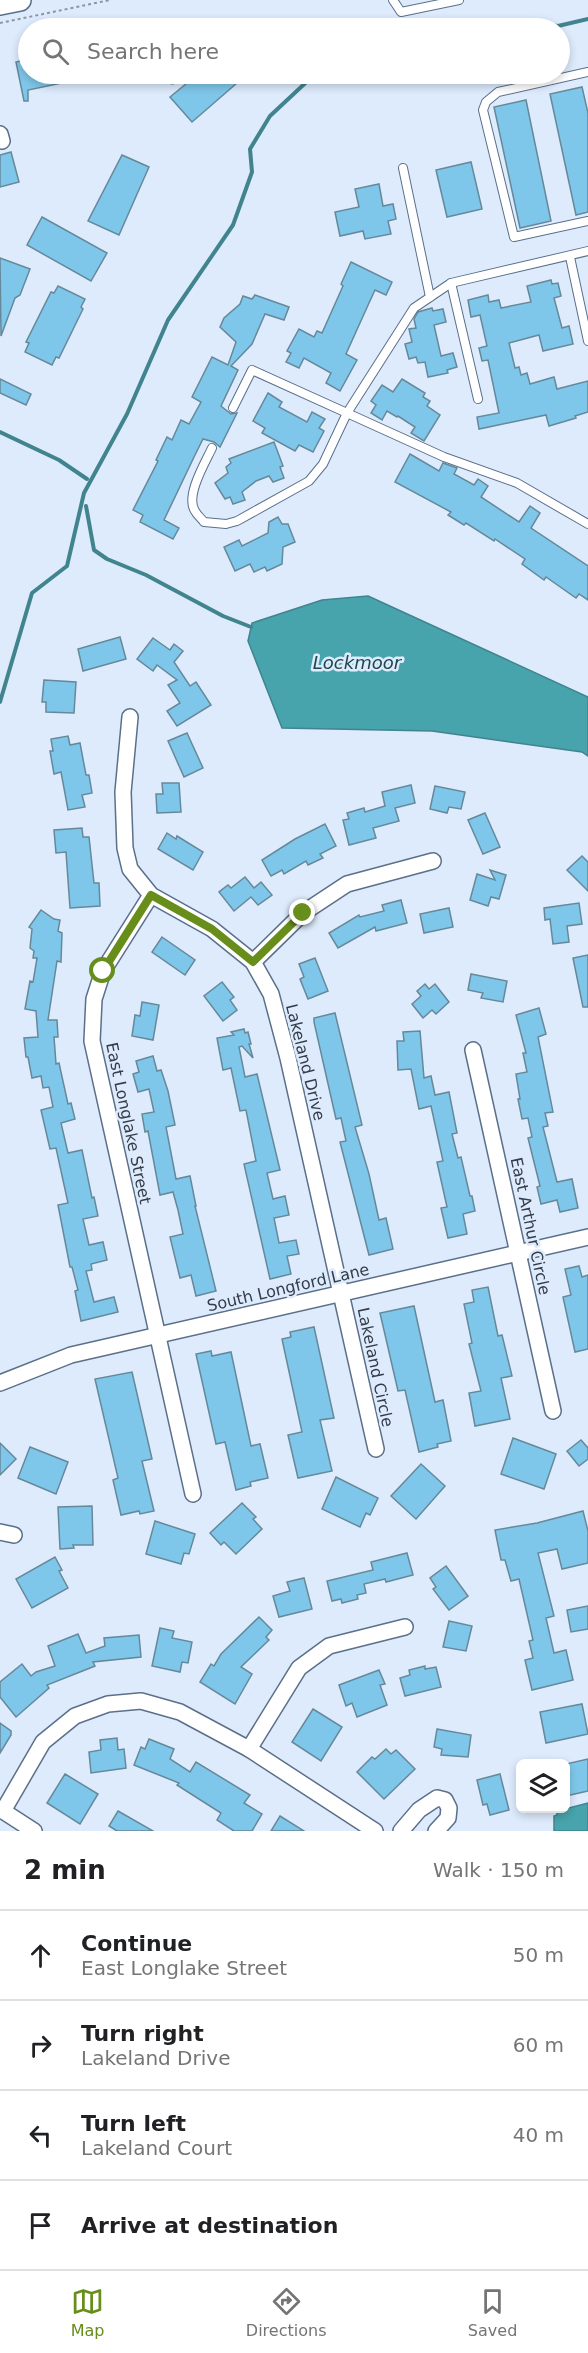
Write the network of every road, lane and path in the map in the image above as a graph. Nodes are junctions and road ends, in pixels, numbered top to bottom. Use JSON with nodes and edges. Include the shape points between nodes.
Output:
{"nodes":[{"id":1,"x":20,"y":0,"type":"edge"},
{"id":2,"x":110,"y":0,"type":"edge"},
{"id":3,"x":393,"y":0,"type":"edge"},
{"id":4,"x":459,"y":0,"type":"edge"},
{"id":5,"x":0,"y":4,"type":"edge"},
{"id":6,"x":24,"y":18,"type":"edge"},
{"id":7,"x":18,"y":19,"type":"edge"},
{"id":8,"x":0,"y":23,"type":"edge"},
{"id":9,"x":588,"y":72,"type":"edge"},
{"id":10,"x":570,"y":76,"type":"edge"},
{"id":11,"x":534,"y":84,"type":"edge"},
{"id":12,"x":403,"y":168,"type":"dead end"},
{"id":13,"x":588,"y":220,"type":"edge"},
{"id":14,"x":588,"y":251,"type":"edge"},
{"id":15,"x":570,"y":257,"type":"junction"},
{"id":16,"x":451,"y":283,"type":"junction"},
{"id":17,"x":430,"y":297,"type":"junction"},
{"id":18,"x":588,"y":341,"type":"edge"},
{"id":19,"x":478,"y":399,"type":"dead end"},
{"id":20,"x":233,"y":408,"type":"dead end"},
{"id":21,"x":347,"y":413,"type":"junction"},
{"id":22,"x":212,"y":448,"type":"dead end"},
{"id":23,"x":588,"y":524,"type":"edge"},
{"id":24,"x":130,"y":717,"type":"dead end"},
{"id":25,"x":433,"y":861,"type":"dead end"},
{"id":26,"x":151,"y":895,"type":"junction"},
{"id":27,"x":253,"y":962,"type":"junction"},
{"id":28,"x":473,"y":1050,"type":"dead end"},
{"id":29,"x":588,"y":1237,"type":"edge"},
{"id":30,"x":518,"y":1253,"type":"junction"},
{"id":31,"x":341,"y":1293,"type":"junction"},
{"id":32,"x":158,"y":1335,"type":"junction"},
{"id":33,"x":0,"y":1383,"type":"edge"},
{"id":34,"x":553,"y":1411,"type":"dead end"},
{"id":35,"x":376,"y":1449,"type":"dead end"},
{"id":36,"x":194,"y":1494,"type":"dead end"},
{"id":37,"x":405,"y":1627,"type":"dead end"},
{"id":38,"x":249,"y":1749,"type":"junction"},
{"id":39,"x":2,"y":1810,"type":"edge"},
{"id":40,"x":34,"y":1831,"type":"edge"},
{"id":41,"x":375,"y":1831,"type":"edge"},
{"id":42,"x":401,"y":1831,"type":"edge"},
{"id":43,"x":436,"y":1831,"type":"edge"}],
"edges":[{"from":1,"to":5,"type":"main road"},
{"from":2,"to":6,"type":"path"},
{"from":3,"to":4,"type":"lane","via":[[401,12]]},
{"from":7,"to":8,"type":"path"},
{"from":9,"to":10,"type":"lane"},
{"from":11,"to":13,"type":"lane","via":[[498,92],[483,110],[514,237]]},
{"from":12,"to":17,"type":"lane"},
{"from":14,"to":15,"type":"lane"},
{"from":15,"to":16,"type":"lane"},
{"from":15,"to":18,"type":"lane"},
{"from":16,"to":17,"type":"lane"},
{"from":16,"to":19,"type":"lane"},
{"from":17,"to":21,"type":"lane","via":[[414,308]]},
{"from":20,"to":21,"type":"lane","via":[[252,370]]},
{"from":21,"to":22,"type":"lane","via":[[323,464],[309,481],[225,524],[204,522],[191,502]]},
{"from":21,"to":23,"type":"lane","via":[[444,457],[518,483]]},
{"from":24,"to":26,"type":"street","via":[[123,792],[125,848],[130,868]]},
{"from":25,"to":27,"type":"street","via":[[348,884],[303,913]]},
{"from":26,"to":27,"type":"street","name":"Lakeland Drive","via":[[212,929]]},
{"from":26,"to":32,"type":"street","name":"East Longlake Street","via":[[103,971],[94,999],[92,1041]]},
{"from":27,"to":31,"type":"street","name":"Lakeland Drive","via":[[271,994]]},
{"from":28,"to":30,"type":"street","name":"East Arthur Circle"},
{"from":29,"to":30,"type":"street","name":"South Longford Lane"},
{"from":30,"to":31,"type":"street","name":"South Longford Lane"},
{"from":30,"to":34,"type":"street","name":"East Arthur Circle"},
{"from":31,"to":32,"type":"street","name":"South Longford Lane"},
{"from":31,"to":35,"type":"street","name":"Lakeland Circle"},
{"from":32,"to":33,"type":"street","name":"South Longford Lane","via":[[71,1355]]},
{"from":32,"to":36,"type":"street","name":"East Longlake Street"},
{"from":37,"to":38,"type":"street","via":[[329,1646],[299,1668]]},
{"from":38,"to":39,"type":"street","via":[[180,1712],[141,1701],[108,1704],[75,1716],[43,1742]]},
{"from":38,"to":41,"type":"street"},
{"from":39,"to":40,"type":"street"},
{"from":42,"to":43,"type":"street","via":[[419,1810],[437,1798],[445,1800],[449,1808],[448,1818]]}]}
